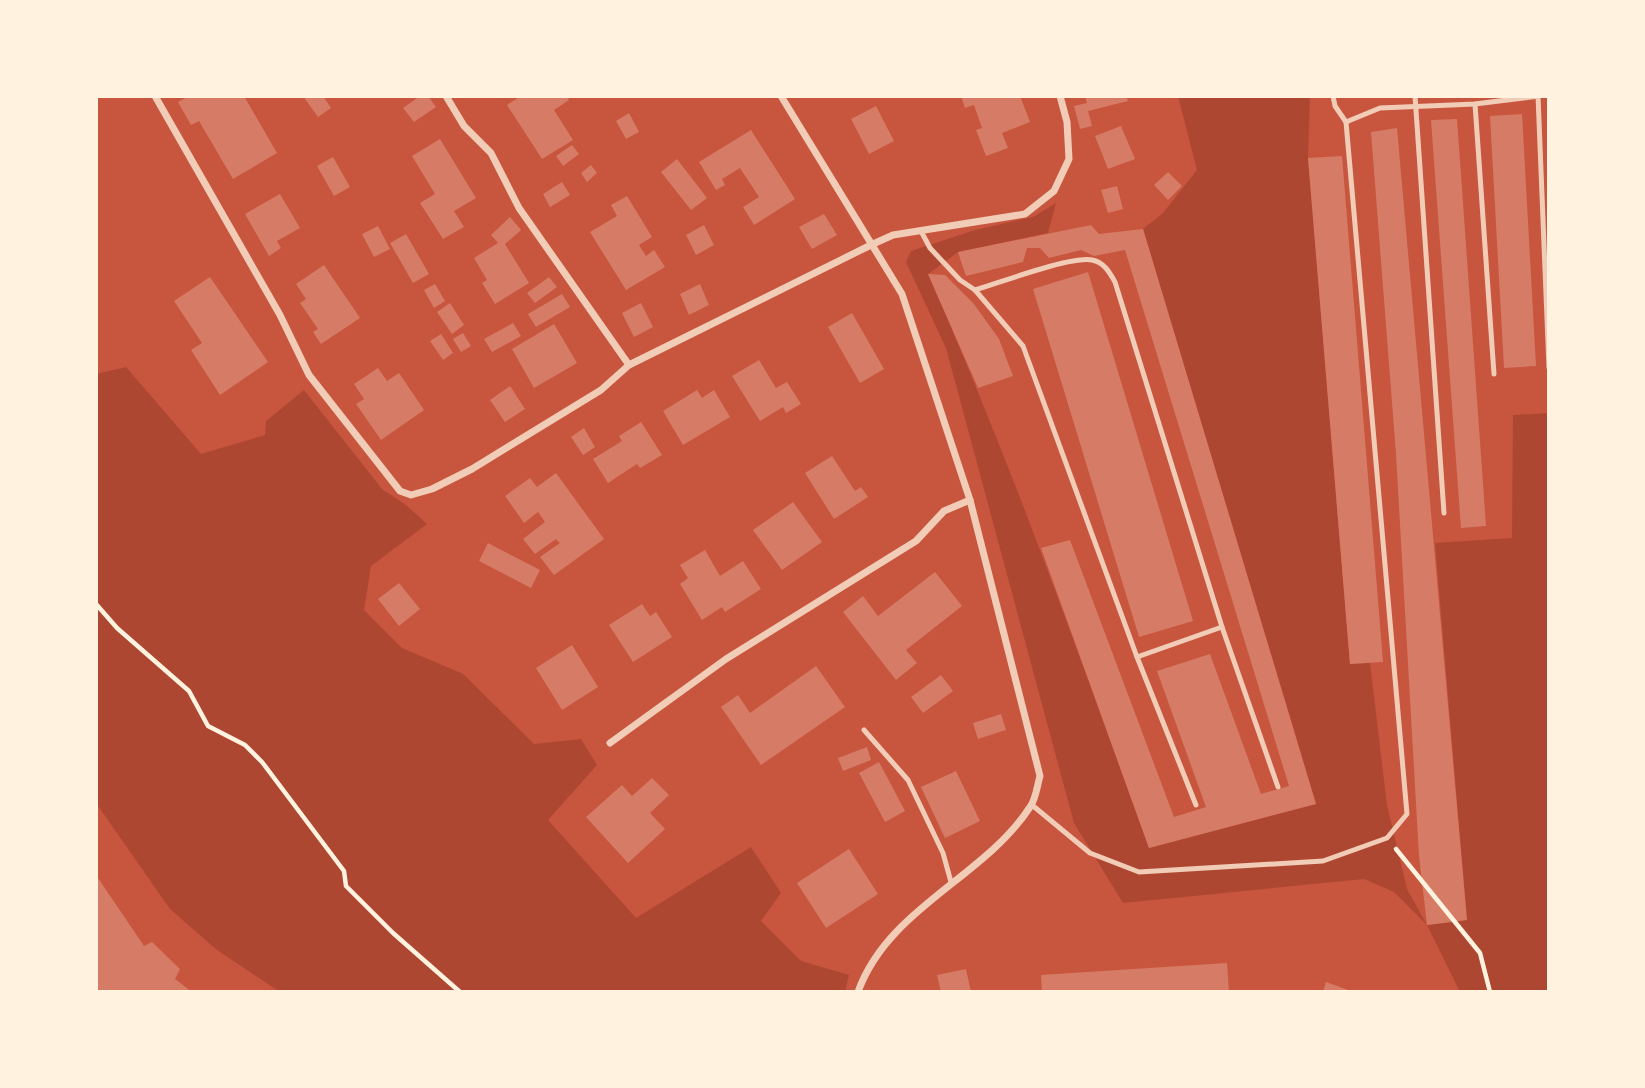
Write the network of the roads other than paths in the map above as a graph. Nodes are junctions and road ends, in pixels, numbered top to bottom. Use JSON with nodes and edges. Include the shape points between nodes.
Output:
{"nodes":[{"id":1,"x":155,"y":96,"type":"edge"},
{"id":2,"x":446,"y":96,"type":"edge"},
{"id":3,"x":781,"y":96,"type":"edge"},
{"id":4,"x":1060,"y":96,"type":"edge"},
{"id":5,"x":1333,"y":96,"type":"edge"},
{"id":6,"x":1415,"y":96,"type":"edge"},
{"id":7,"x":1539,"y":96,"type":"edge"},
{"id":8,"x":1475,"y":104,"type":"junction"},
{"id":9,"x":1414,"y":107,"type":"junction"},
{"id":10,"x":1346,"y":122,"type":"junction"},
{"id":11,"x":922,"y":233,"type":"junction"},
{"id":12,"x":873,"y":244,"type":"junction"},
{"id":13,"x":975,"y":290,"type":"junction"},
{"id":14,"x":629,"y":365,"type":"junction"},
{"id":15,"x":1549,"y":368,"type":"edge"},
{"id":16,"x":1494,"y":374,"type":"dead end"},
{"id":17,"x":970,"y":500,"type":"junction"},
{"id":18,"x":1444,"y":513,"type":"dead end"},
{"id":19,"x":1222,"y":627,"type":"junction"},
{"id":20,"x":1137,"y":657,"type":"junction"},
{"id":21,"x":864,"y":730,"type":"dead end"},
{"id":22,"x":610,"y":743,"type":"dead end"},
{"id":23,"x":1278,"y":787,"type":"dead end"},
{"id":24,"x":1032,"y":805,"type":"junction"},
{"id":25,"x":1196,"y":805,"type":"dead end"},
{"id":26,"x":951,"y":882,"type":"junction"},
{"id":27,"x":860,"y":988,"type":"edge"}],
"edges":[{"from":1,"to":14,"type":"street","via":[[309,375],[400,491],[411,495],[432,489],[472,469],[601,390]]},
{"from":2,"to":14,"type":"street","via":[[464,126],[491,153],[519,208]]},
{"from":3,"to":12,"type":"street"},
{"from":4,"to":11,"type":"street","via":[[1069,159],[1054,191],[1025,214]]},
{"from":5,"to":10,"type":"lane"},
{"from":6,"to":9,"type":"lane"},
{"from":7,"to":8,"type":"lane"},
{"from":7,"to":15,"type":"lane"},
{"from":8,"to":9,"type":"lane"},
{"from":8,"to":16,"type":"lane"},
{"from":9,"to":10,"type":"lane","via":[[1380,108]]},
{"from":9,"to":18,"type":"lane"},
{"from":10,"to":24,"type":"lane","via":[[1407,814],[1387,838],[1323,861],[1139,872],[1090,853]]},
{"from":11,"to":12,"type":"street","via":[[893,235]]},
{"from":11,"to":13,"type":"lane","via":[[937,256]]},
{"from":12,"to":14,"type":"street"},
{"from":12,"to":17,"type":"street","via":[[902,295]]},
{"from":13,"to":19,"type":"lane","via":[[1072,262],[1093,260],[1107,268]]},
{"from":13,"to":20,"type":"lane","via":[[1023,346]]},
{"from":17,"to":22,"type":"street","via":[[944,511],[916,541],[726,659]]},
{"from":17,"to":24,"type":"street","via":[[1040,776]]},
{"from":19,"to":20,"type":"lane"},
{"from":19,"to":23,"type":"lane"},
{"from":20,"to":25,"type":"lane"},
{"from":21,"to":26,"type":"lane","via":[[908,780],[943,853]]},
{"from":24,"to":26,"type":"street","via":[[1006,837]]},
{"from":26,"to":27,"type":"street","via":[[895,933]]}]}
